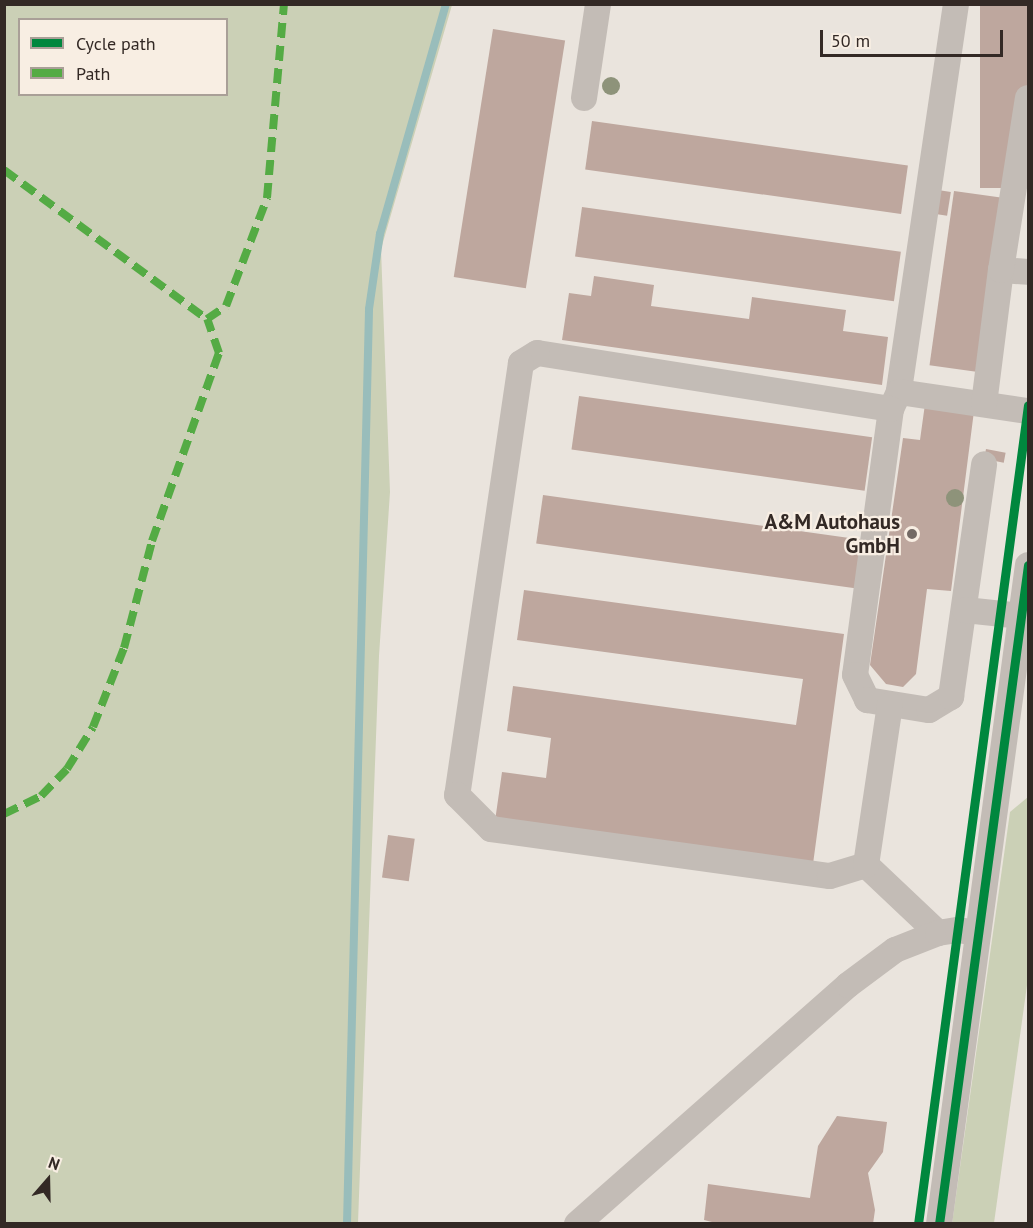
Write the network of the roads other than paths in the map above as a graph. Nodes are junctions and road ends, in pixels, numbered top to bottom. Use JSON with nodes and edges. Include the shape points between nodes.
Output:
{"nodes":[{"id":1,"x":598,"y":4,"type":"edge"},
{"id":2,"x":956,"y":4,"type":"edge"},
{"id":3,"x":584,"y":98,"type":"dead end"},
{"id":4,"x":1029,"y":98,"type":"edge"},
{"id":5,"x":1001,"y":270,"type":"junction"},
{"id":6,"x":1029,"y":272,"type":"edge"},
{"id":7,"x":895,"y":401,"type":"junction"},
{"id":8,"x":984,"y":404,"type":"junction"},
{"id":9,"x":1029,"y":411,"type":"edge"},
{"id":10,"x":984,"y":464,"type":"dead end"},
{"id":11,"x":1029,"y":565,"type":"edge"},
{"id":12,"x":965,"y":610,"type":"junction"},
{"id":13,"x":1021,"y":616,"type":"junction"},
{"id":14,"x":890,"y":705,"type":"junction"},
{"id":15,"x":866,"y":865,"type":"junction"},
{"id":16,"x":938,"y":933,"type":"junction"},
{"id":17,"x":978,"y":933,"type":"junction"},
{"id":18,"x":577,"y":1224,"type":"edge"},
{"id":19,"x":939,"y":1224,"type":"edge"}],
"edges":[{"from":1,"to":3,"type":"street"},
{"from":2,"to":7,"type":"street"},
{"from":4,"to":5,"type":"street"},
{"from":5,"to":6,"type":"street"},
{"from":5,"to":8,"type":"street"},
{"from":7,"to":8,"type":"street"},
{"from":7,"to":14,"type":"street","via":[[855,675],[867,700]]},
{"from":7,"to":15,"type":"street","via":[[537,353],[521,363],[457,795],[491,829],[830,876]]},
{"from":8,"to":9,"type":"street"},
{"from":10,"to":12,"type":"street"},
{"from":11,"to":13,"type":"street"},
{"from":12,"to":13,"type":"street"},
{"from":12,"to":14,"type":"street","via":[[951,697],[929,710]]},
{"from":13,"to":17,"type":"street"},
{"from":14,"to":15,"type":"street"},
{"from":15,"to":16,"type":"street"},
{"from":16,"to":17,"type":"street"},
{"from":16,"to":18,"type":"street","via":[[895,950],[848,985]]},
{"from":17,"to":19,"type":"street"}]}
